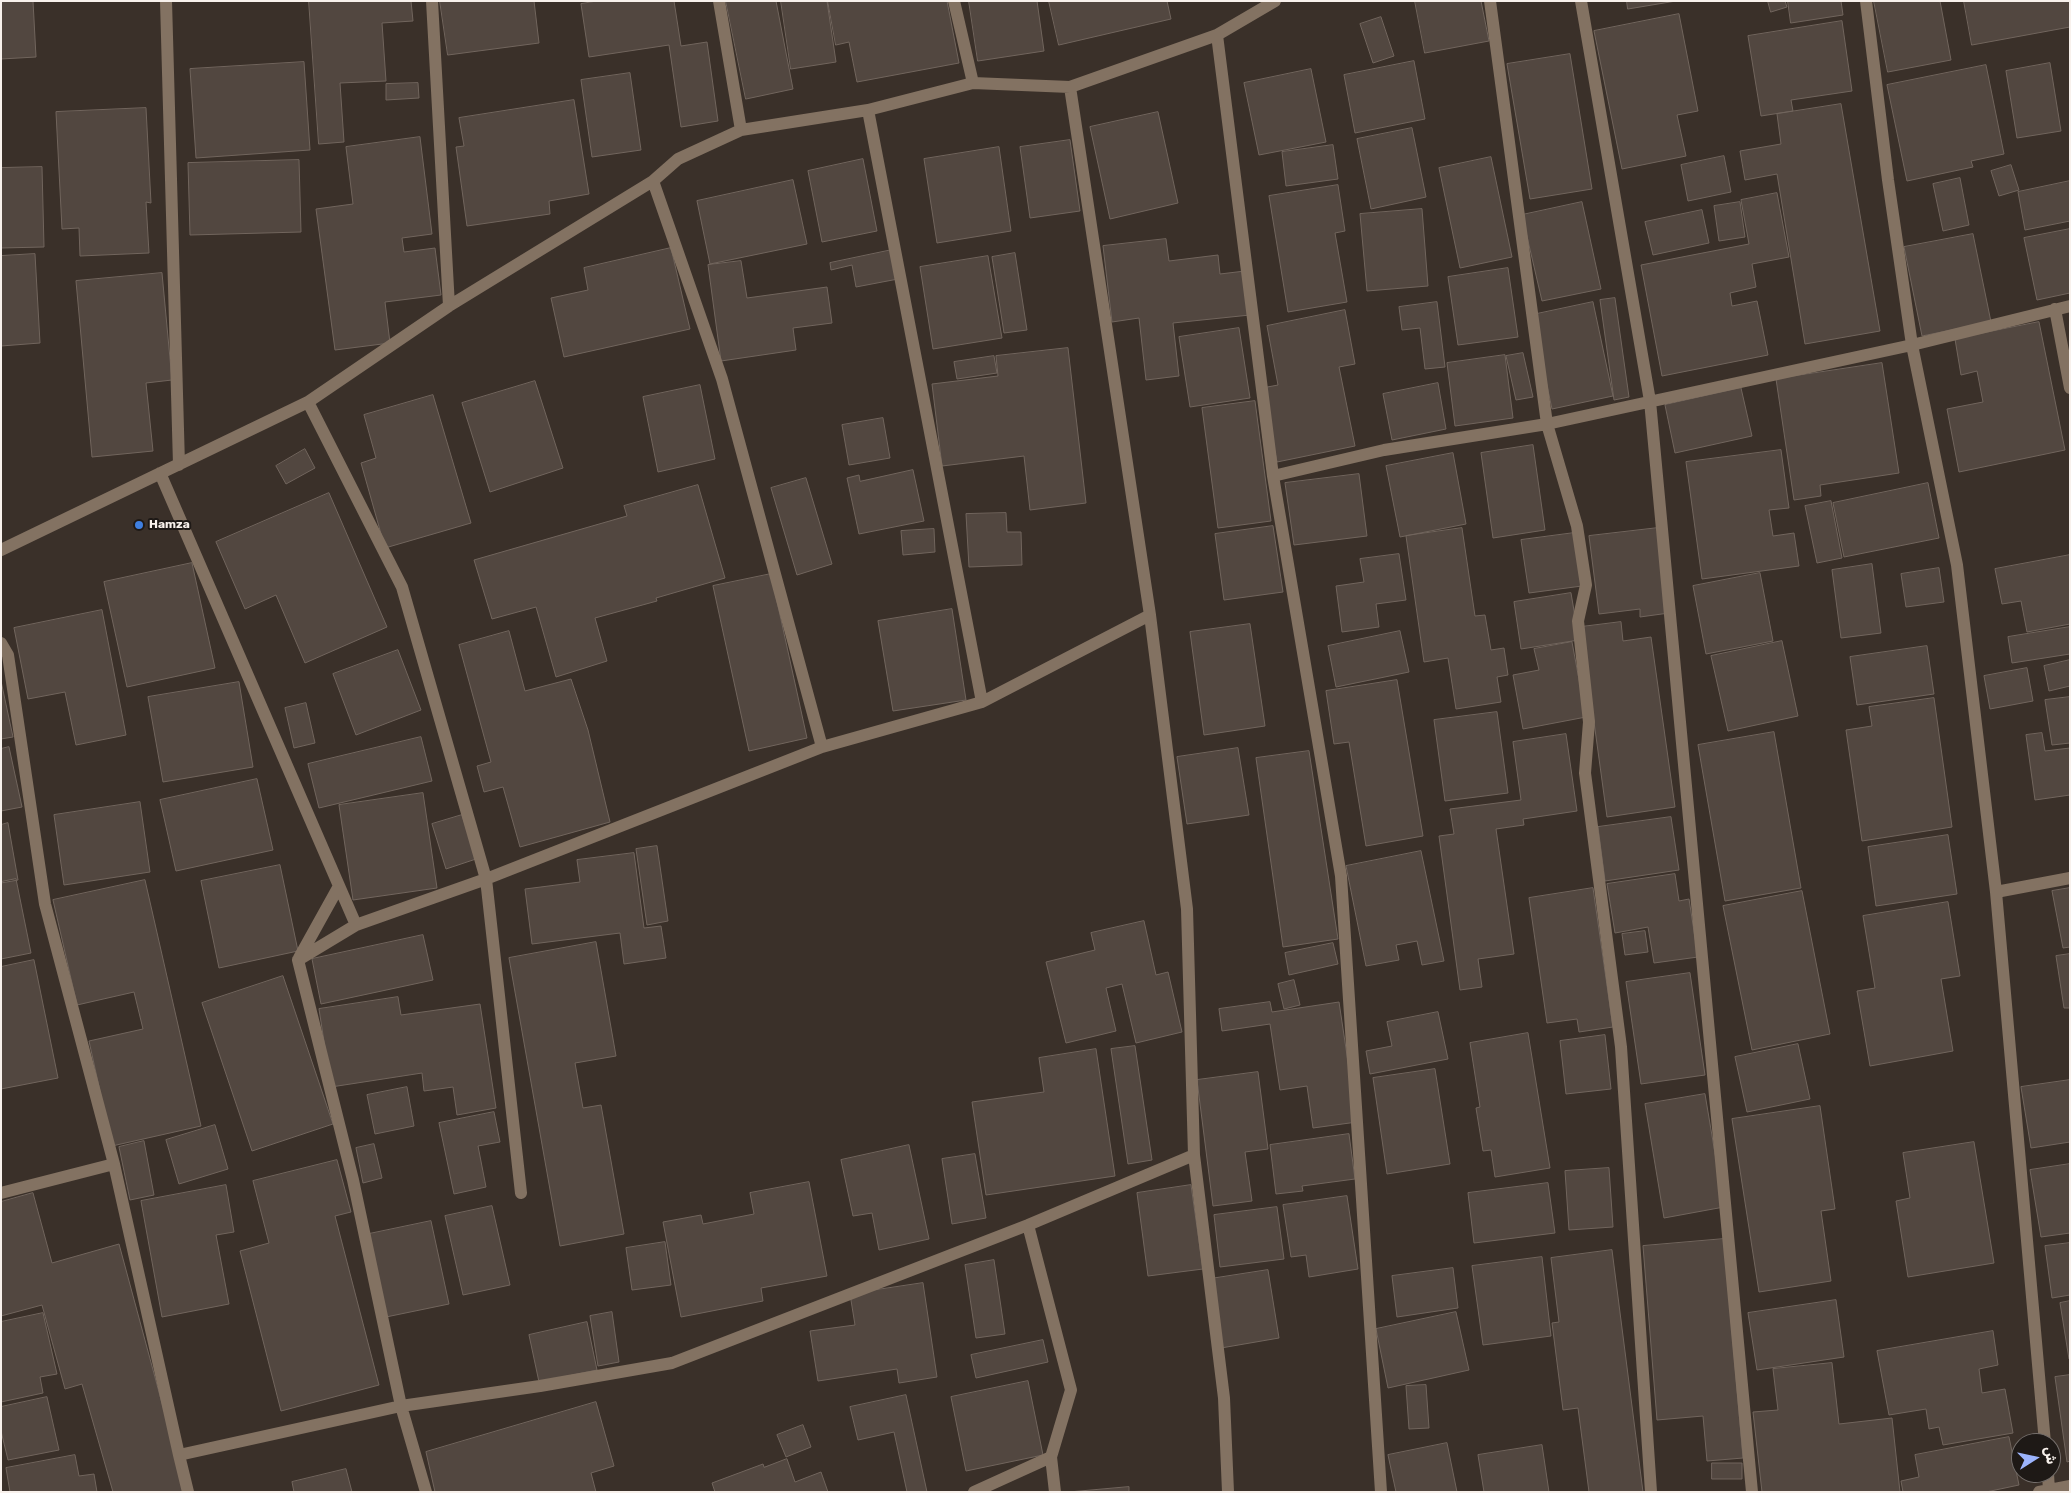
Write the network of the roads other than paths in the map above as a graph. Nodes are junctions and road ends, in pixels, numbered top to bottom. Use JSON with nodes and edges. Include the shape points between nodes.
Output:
{"nodes":[{"id":1,"x":166,"y":1,"type":"edge"},
{"id":2,"x":432,"y":1,"type":"edge"},
{"id":3,"x":719,"y":1,"type":"edge"},
{"id":4,"x":954,"y":1,"type":"edge"},
{"id":5,"x":1275,"y":1,"type":"edge"},
{"id":6,"x":1490,"y":1,"type":"edge"},
{"id":7,"x":1581,"y":1,"type":"edge"},
{"id":8,"x":1866,"y":1,"type":"edge"},
{"id":9,"x":1217,"y":35,"type":"junction"},
{"id":10,"x":973,"y":84,"type":"junction"},
{"id":11,"x":1070,"y":87,"type":"junction"},
{"id":12,"x":868,"y":110,"type":"junction"},
{"id":13,"x":741,"y":130,"type":"junction"},
{"id":14,"x":653,"y":181,"type":"junction"},
{"id":15,"x":449,"y":306,"type":"junction"},
{"id":16,"x":2070,"y":306,"type":"edge"},
{"id":17,"x":2055,"y":309,"type":"junction"},
{"id":18,"x":1912,"y":345,"type":"junction"},
{"id":19,"x":2070,"y":388,"type":"edge"},
{"id":20,"x":308,"y":402,"type":"junction"},
{"id":21,"x":1650,"y":402,"type":"junction"},
{"id":22,"x":1547,"y":424,"type":"junction"},
{"id":23,"x":179,"y":464,"type":"junction"},
{"id":24,"x":160,"y":473,"type":"junction"},
{"id":25,"x":1272,"y":476,"type":"junction"},
{"id":26,"x":1,"y":550,"type":"edge"},
{"id":27,"x":1150,"y":615,"type":"junction"},
{"id":28,"x":1,"y":643,"type":"edge"},
{"id":29,"x":982,"y":702,"type":"junction"},
{"id":30,"x":822,"y":747,"type":"junction"},
{"id":31,"x":2070,"y":878,"type":"edge"},
{"id":32,"x":486,"y":879,"type":"junction"},
{"id":33,"x":339,"y":886,"type":"junction"},
{"id":34,"x":1996,"y":892,"type":"junction"},
{"id":35,"x":356,"y":925,"type":"junction"},
{"id":36,"x":298,"y":960,"type":"junction"},
{"id":37,"x":1194,"y":1155,"type":"junction"},
{"id":38,"x":114,"y":1164,"type":"junction"},
{"id":39,"x":1,"y":1193,"type":"edge"},
{"id":40,"x":521,"y":1193,"type":"dead end"},
{"id":41,"x":1028,"y":1225,"type":"junction"},
{"id":42,"x":401,"y":1406,"type":"junction"},
{"id":43,"x":2044,"y":1433,"type":"edge"},
{"id":44,"x":179,"y":1455,"type":"junction"},
{"id":45,"x":1051,"y":1457,"type":"junction"},
{"id":46,"x":2070,"y":1486,"type":"edge"},
{"id":47,"x":2046,"y":1491,"type":"edge"},
{"id":48,"x":188,"y":1492,"type":"edge"},
{"id":49,"x":426,"y":1492,"type":"edge"},
{"id":50,"x":974,"y":1492,"type":"edge"},
{"id":51,"x":1055,"y":1492,"type":"edge"},
{"id":52,"x":1228,"y":1492,"type":"edge"},
{"id":53,"x":1381,"y":1492,"type":"edge"},
{"id":54,"x":1651,"y":1492,"type":"edge"},
{"id":55,"x":1752,"y":1492,"type":"edge"}],
"edges":[{"from":1,"to":23,"type":"street"},
{"from":2,"to":15,"type":"street"},
{"from":3,"to":13,"type":"street"},
{"from":4,"to":10,"type":"street"},
{"from":5,"to":9,"type":"street"},
{"from":6,"to":22,"type":"street"},
{"from":7,"to":21,"type":"street"},
{"from":8,"to":18,"type":"street"},
{"from":9,"to":11,"type":"street"},
{"from":9,"to":25,"type":"street"},
{"from":10,"to":11,"type":"street"},
{"from":10,"to":12,"type":"street"},
{"from":11,"to":27,"type":"street"},
{"from":12,"to":13,"type":"street"},
{"from":12,"to":29,"type":"street"},
{"from":13,"to":14,"type":"street","via":[[678,159]]},
{"from":14,"to":15,"type":"street"},
{"from":14,"to":30,"type":"street","via":[[722,379]]},
{"from":15,"to":20,"type":"street"},
{"from":16,"to":17,"type":"street"},
{"from":17,"to":18,"type":"street"},
{"from":17,"to":19,"type":"street"},
{"from":18,"to":21,"type":"street"},
{"from":18,"to":34,"type":"street","via":[[1957,565]]},
{"from":20,"to":23,"type":"street"},
{"from":20,"to":32,"type":"street","via":[[402,587]]},
{"from":21,"to":22,"type":"street"},
{"from":21,"to":55,"type":"street"},
{"from":22,"to":25,"type":"street","via":[[1384,450]]},
{"from":22,"to":54,"type":"street","via":[[1577,526],[1586,585],[1578,622],[1589,722],[1585,773],[1621,1047]]},
{"from":23,"to":24,"type":"street"},
{"from":24,"to":26,"type":"street"},
{"from":24,"to":33,"type":"street"},
{"from":25,"to":53,"type":"street","via":[[1341,876]]},
{"from":27,"to":29,"type":"street"},
{"from":27,"to":37,"type":"street","via":[[1187,909]]},
{"from":28,"to":38,"type":"street","via":[[8,655],[45,904]]},
{"from":29,"to":30,"type":"street"},
{"from":30,"to":32,"type":"street"},
{"from":31,"to":34,"type":"street"},
{"from":32,"to":35,"type":"street"},
{"from":32,"to":40,"type":"street"},
{"from":33,"to":35,"type":"street"},
{"from":33,"to":36,"type":"street"},
{"from":34,"to":43,"type":"street"},
{"from":35,"to":36,"type":"street"},
{"from":36,"to":42,"type":"street","via":[[353,1180]]},
{"from":37,"to":41,"type":"street"},
{"from":37,"to":52,"type":"street","via":[[1224,1398]]},
{"from":38,"to":39,"type":"street"},
{"from":38,"to":44,"type":"street"},
{"from":41,"to":42,"type":"street","via":[[672,1363]]},
{"from":41,"to":45,"type":"street","via":[[1071,1390]]},
{"from":42,"to":44,"type":"street"},
{"from":42,"to":49,"type":"street"},
{"from":44,"to":48,"type":"street"},
{"from":45,"to":50,"type":"street"},
{"from":45,"to":51,"type":"street"},
{"from":46,"to":47,"type":"street"}]}
